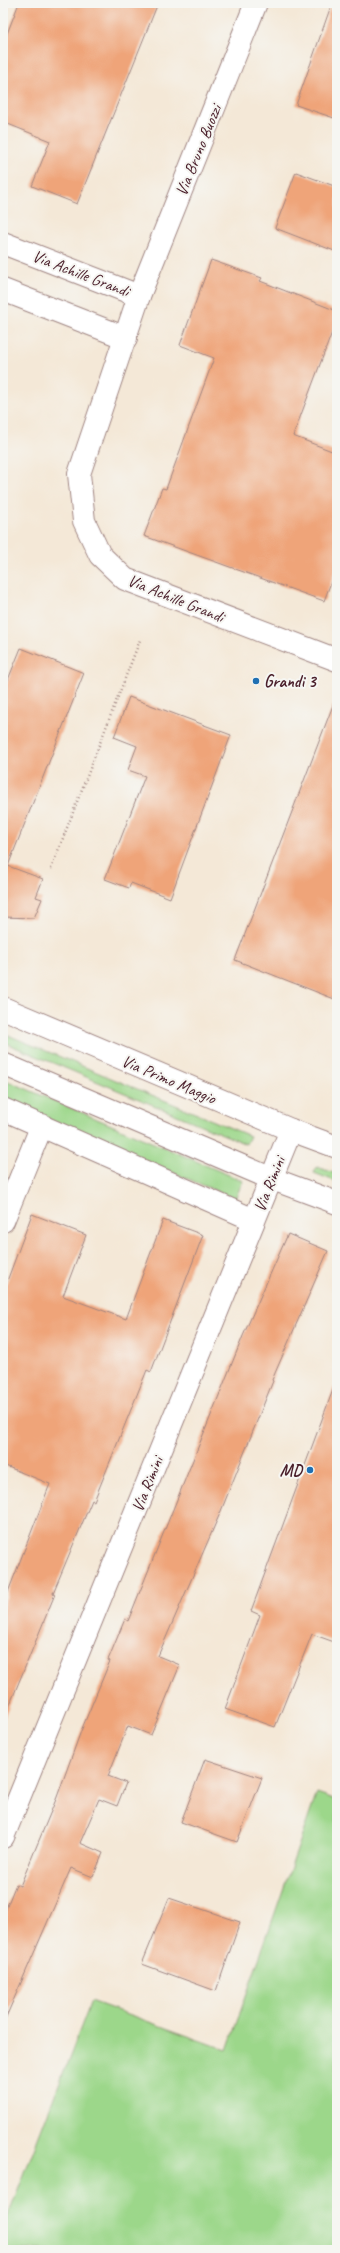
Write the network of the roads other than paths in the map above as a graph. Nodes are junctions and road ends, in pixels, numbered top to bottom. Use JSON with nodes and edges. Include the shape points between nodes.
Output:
{"nodes":[{"id":1,"x":256,"y":3,"type":"edge"},
{"id":2,"x":3,"y":243,"type":"edge"},
{"id":3,"x":3,"y":290,"type":"edge"},
{"id":4,"x":139,"y":296,"type":"junction"},
{"id":5,"x":126,"y":338,"type":"junction"},
{"id":6,"x":337,"y":660,"type":"edge"},
{"id":7,"x":3,"y":1008,"type":"edge"},
{"id":8,"x":3,"y":1064,"type":"edge"},
{"id":9,"x":3,"y":1109,"type":"edge"},
{"id":10,"x":42,"y":1125,"type":"junction"},
{"id":11,"x":291,"y":1130,"type":"junction"},
{"id":12,"x":337,"y":1147,"type":"edge"},
{"id":13,"x":270,"y":1178,"type":"junction"},
{"id":14,"x":337,"y":1202,"type":"edge"},
{"id":15,"x":254,"y":1220,"type":"junction"},
{"id":16,"x":3,"y":1221,"type":"edge"},
{"id":17,"x":3,"y":1837,"type":"edge"}],
"edges":[{"from":1,"to":4,"type":"street","name":"Via Bruno Buozzi"},
{"from":2,"to":4,"type":"street","name":"Via Achille Grandi"},
{"from":3,"to":5,"type":"street"},
{"from":4,"to":5,"type":"street","name":"Via Achille Grandi"},
{"from":5,"to":6,"type":"street","name":"Via Achille Grandi","via":[[80,474],[84,521],[100,555],[125,579]]},
{"from":7,"to":11,"type":"street","name":"Via Primo Maggio"},
{"from":8,"to":13,"type":"street"},
{"from":9,"to":10,"type":"street"},
{"from":10,"to":15,"type":"street"},
{"from":10,"to":16,"type":"street"},
{"from":11,"to":12,"type":"street","name":"Via Primo Maggio"},
{"from":11,"to":13,"type":"street","name":"Via Rimini"},
{"from":13,"to":14,"type":"street"},
{"from":13,"to":15,"type":"street","name":"Via Rimini"},
{"from":15,"to":17,"type":"street","name":"Via Rimini"}]}
